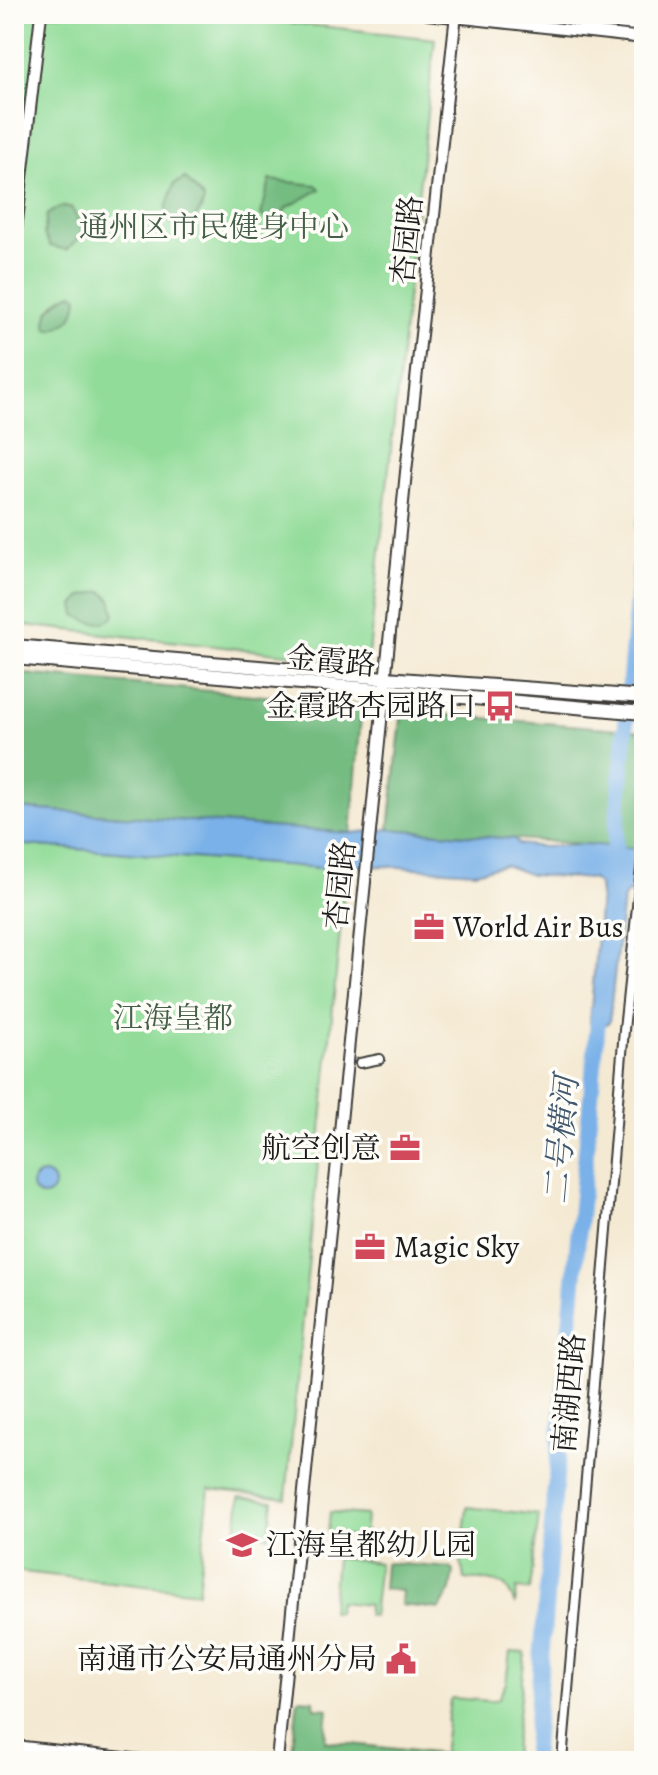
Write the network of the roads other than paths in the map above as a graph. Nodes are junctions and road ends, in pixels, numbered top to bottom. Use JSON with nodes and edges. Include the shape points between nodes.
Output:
{"nodes":[{"id":1,"x":41,"y":14,"type":"edge"},
{"id":2,"x":427,"y":14,"type":"edge"},
{"id":3,"x":534,"y":14,"type":"edge"},
{"id":4,"x":456,"y":16,"type":"edge"},
{"id":5,"x":644,"y":26,"type":"edge"},
{"id":6,"x":644,"y":38,"type":"edge"},
{"id":7,"x":14,"y":247,"type":"edge"},
{"id":8,"x":14,"y":646,"type":"edge"},
{"id":9,"x":14,"y":658,"type":"edge"},
{"id":10,"x":385,"y":685,"type":"junction"},
{"id":11,"x":644,"y":697,"type":"edge"},
{"id":12,"x":644,"y":713,"type":"edge"},
{"id":13,"x":643,"y":842,"type":"edge"},
{"id":14,"x":380,"y":1059,"type":"dead end"},
{"id":15,"x":360,"y":1063,"type":"dead end"},
{"id":16,"x":14,"y":1747,"type":"edge"},
{"id":17,"x":142,"y":1761,"type":"edge"},
{"id":18,"x":277,"y":1761,"type":"edge"},
{"id":19,"x":562,"y":1761,"type":"edge"}],
"edges":[{"from":1,"to":7,"type":"street"},
{"from":2,"to":4,"type":"street"},
{"from":3,"to":5,"type":"street"},
{"from":4,"to":6,"type":"street"},
{"from":4,"to":10,"type":"street","name":"杏园路"},
{"from":8,"to":10,"type":"main road","name":"金霞路"},
{"from":9,"to":10,"type":"main road","name":"金霞路"},
{"from":10,"to":11,"type":"main road","name":"金霞路"},
{"from":10,"to":12,"type":"main road","name":"金霞路"},
{"from":10,"to":18,"type":"street","name":"杏园路"},
{"from":13,"to":19,"type":"street","name":"南湖西路"},
{"from":14,"to":15,"type":"street"},
{"from":16,"to":17,"type":"main road"}]}
